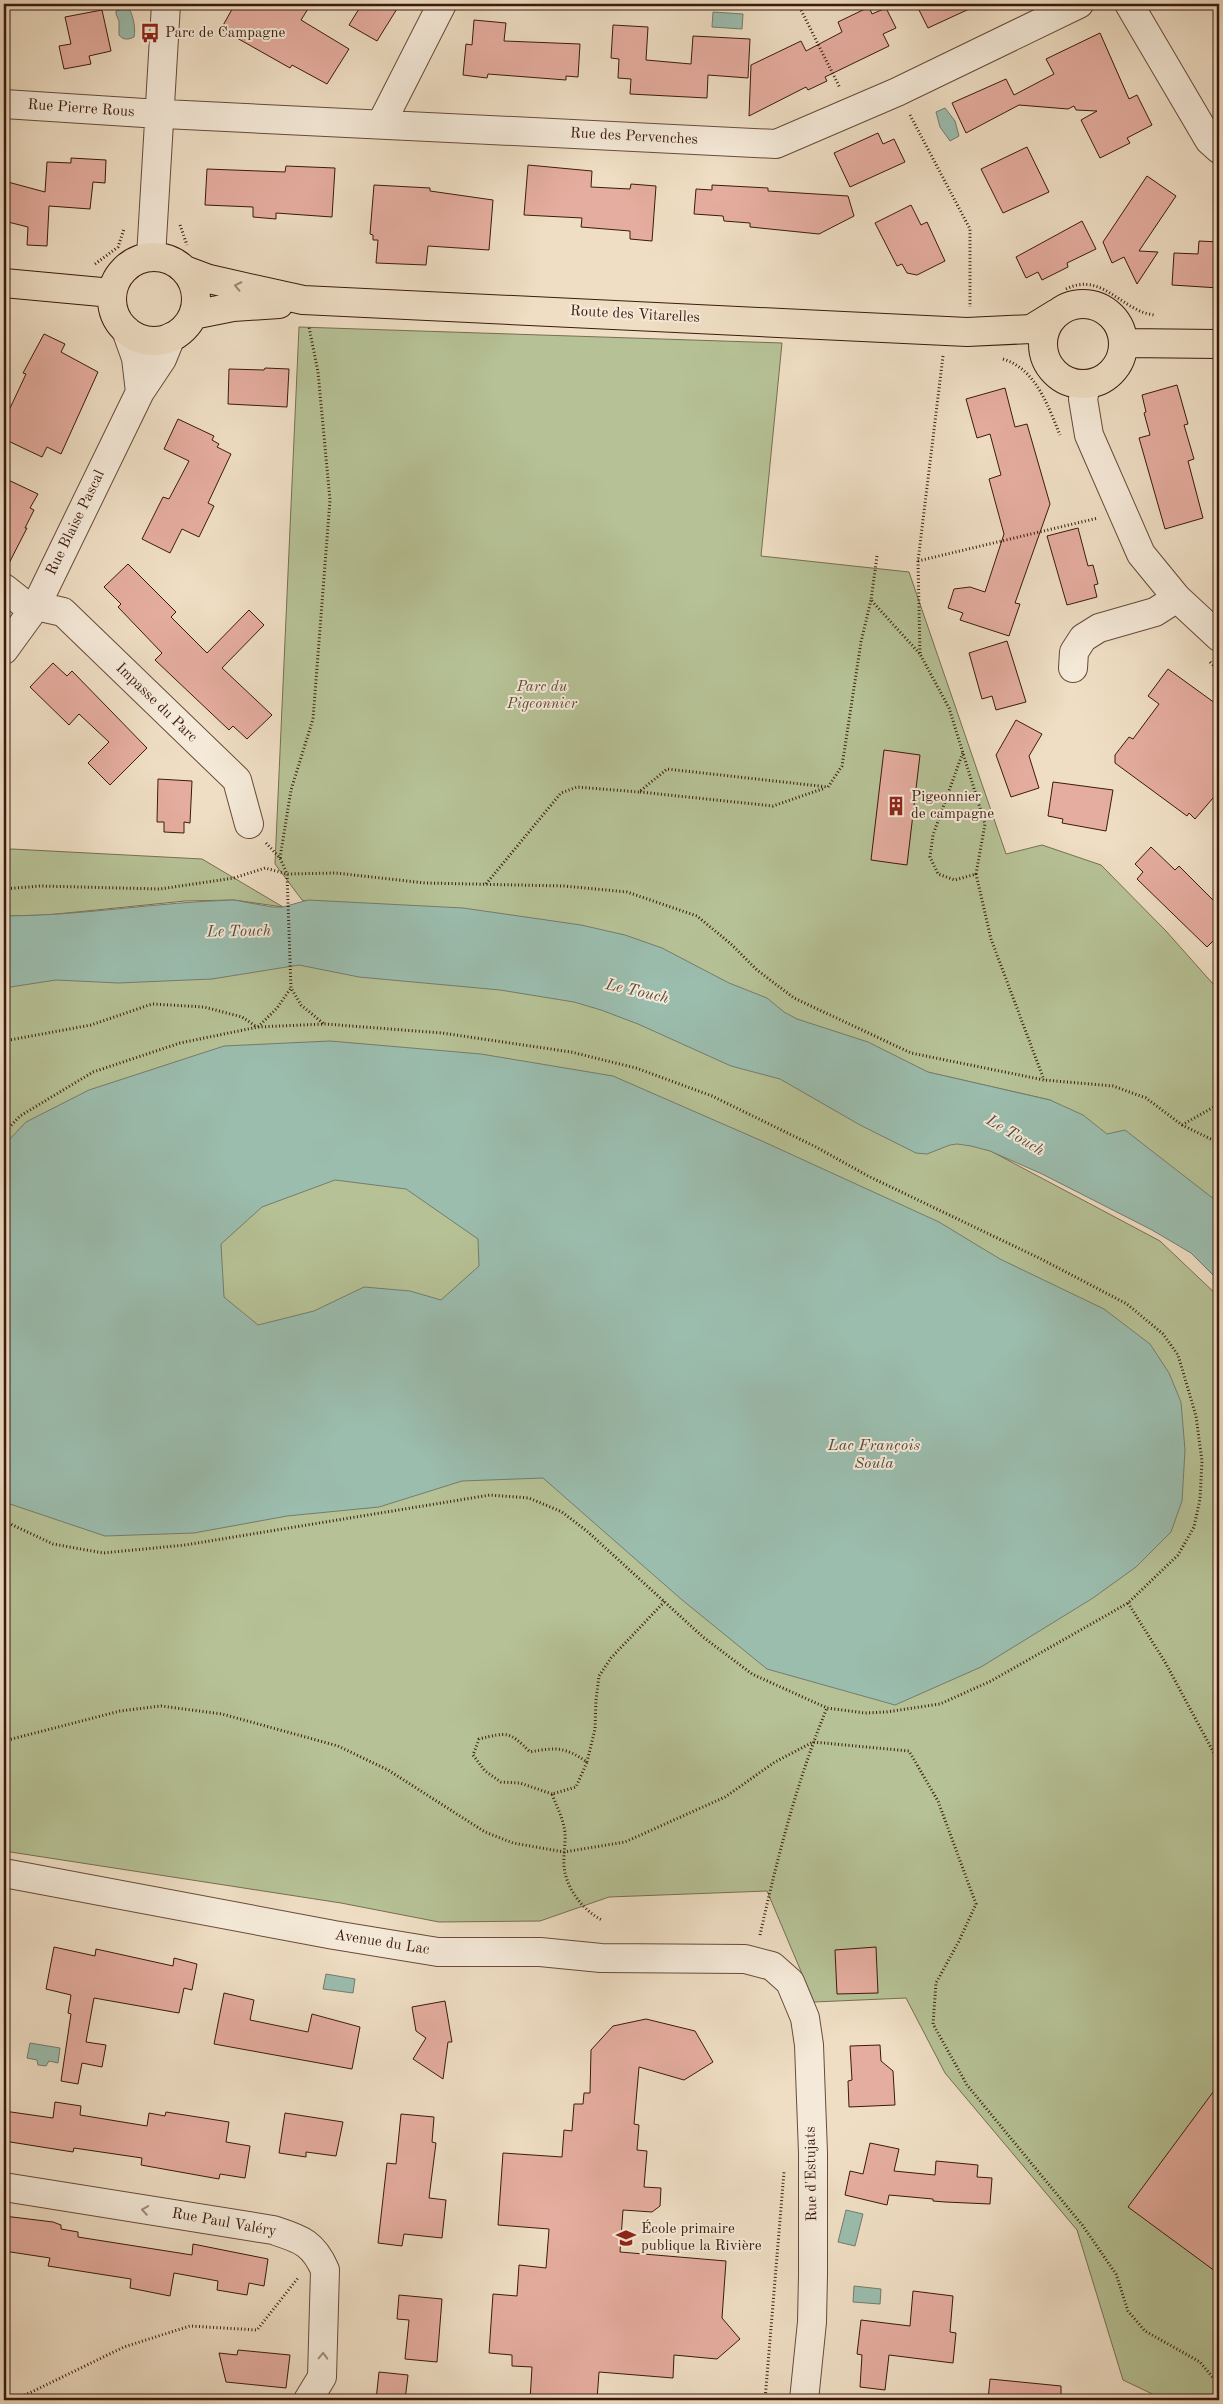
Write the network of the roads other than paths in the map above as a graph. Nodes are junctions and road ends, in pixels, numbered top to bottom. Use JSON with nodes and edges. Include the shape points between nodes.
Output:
{"nodes":[{"id":1,"x":166,"y":4,"type":"edge"},
{"id":2,"x":442,"y":4,"type":"edge"},
{"id":3,"x":1079,"y":4,"type":"edge"},
{"id":4,"x":1129,"y":4,"type":"edge"},
{"id":5,"x":4,"y":104,"type":"edge"},
{"id":6,"x":158,"y":114,"type":"junction"},
{"id":7,"x":381,"y":124,"type":"junction"},
{"id":8,"x":1219,"y":148,"type":"edge"},
{"id":9,"x":151,"y":256,"type":"junction"},
{"id":10,"x":187,"y":259,"type":"junction"},
{"id":11,"x":4,"y":283,"type":"edge"},
{"id":12,"x":112,"y":293,"type":"junction"},
{"id":13,"x":303,"y":300,"type":"junction"},
{"id":14,"x":1058,"y":303,"type":"junction"},
{"id":15,"x":193,"y":315,"type":"junction"},
{"id":16,"x":968,"y":319,"type":"junction"},
{"id":17,"x":126,"y":330,"type":"junction"},
{"id":18,"x":171,"y":337,"type":"junction"},
{"id":19,"x":1124,"y":342,"type":"junction"},
{"id":20,"x":1219,"y":344,"type":"edge"},
{"id":21,"x":1044,"y":356,"type":"junction"},
{"id":22,"x":1086,"y":385,"type":"junction"},
{"id":23,"x":140,"y":392,"type":"junction"},
{"id":24,"x":4,"y":588,"type":"edge"},
{"id":25,"x":1177,"y":598,"type":"junction"},
{"id":26,"x":36,"y":606,"type":"junction"},
{"id":27,"x":1219,"y":637,"type":"edge"},
{"id":28,"x":4,"y":650,"type":"edge"},
{"id":29,"x":1074,"y":668,"type":"dead end"},
{"id":30,"x":249,"y":824,"type":"road end"},
{"id":31,"x":4,"y":1872,"type":"edge"},
{"id":32,"x":762,"y":1951,"type":"joint"},
{"id":33,"x":4,"y":2187,"type":"edge"},
{"id":34,"x":308,"y":2400,"type":"edge"},
{"id":35,"x":804,"y":2400,"type":"edge"}],
"edges":[{"from":1,"to":6,"type":"street"},
{"from":2,"to":7,"type":"street"},
{"from":3,"to":7,"type":"street","name":"Rue des Pervenches","via":[[897,92],[776,144]]},
{"from":4,"to":8,"type":"street","via":[[1209,140]]},
{"from":5,"to":6,"type":"street","name":"Rue Pierre Rous"},
{"from":6,"to":7,"type":"street","name":"Rue des Pervenches"},
{"from":6,"to":9,"type":"street"},
{"from":9,"to":10,"type":"main road","via":[[175,262]]},
{"from":9,"to":12,"type":"main road","via":[[130,264],[115,282]]},
{"from":13,"to":10,"type":"main road","name":"Route des Vitarelles","one_way":true,"via":[[209,280]]},
{"from":10,"to":15,"type":"main road","via":[[196,292]]},
{"from":11,"to":12,"type":"main road"},
{"from":12,"to":17,"type":"main road","via":[[117,319]]},
{"from":13,"to":15,"type":"main road","name":"Route des Vitarelles","via":[[233,307]]},
{"from":13,"to":16,"type":"main road","name":"Route des Vitarelles"},
{"from":14,"to":16,"type":"main road","name":"Route des Vitarelles","via":[[1031,329]]},
{"from":14,"to":19,"type":"main road","via":[[1100,307],[1112,316]]},
{"from":14,"to":21,"type":"main road","via":[[1043,338]]},
{"from":15,"to":18,"type":"main road","via":[[180,332]]},
{"from":16,"to":21,"type":"main road","name":"Route des Vitarelles"},
{"from":17,"to":18,"type":"main road","via":[[150,340]]},
{"from":17,"to":23,"type":"street","via":[[136,358]]},
{"from":18,"to":23,"type":"street","name":"Rue Blaise Pascal","via":[[162,359]]},
{"from":19,"to":20,"type":"main road"},
{"from":19,"to":22,"type":"main road","via":[[1114,371]]},
{"from":21,"to":22,"type":"main road","via":[[1054,372],[1068,382]]},
{"from":22,"to":25,"type":"street","via":[[1082,400],[1089,435],[1141,554]]},
{"from":23,"to":26,"type":"street","name":"Rue Blaise Pascal"},
{"from":24,"to":26,"type":"street","name":"Impasse du Parc","via":[[23,603]]},
{"from":25,"to":27,"type":"street"},
{"from":25,"to":29,"type":"street","via":[[1154,612],[1099,628],[1083,638],[1074,652]]},
{"from":26,"to":28,"type":"street","name":"Rue Blaise Pascal"},
{"from":26,"to":30,"type":"street","name":"Impasse du Parc","via":[[63,612],[237,780]]},
{"from":31,"to":32,"type":"street","name":"Avenue du Lac","via":[[438,1952],[745,1959]]},
{"from":32,"to":35,"type":"street","name":"Rue d'Estujats","via":[[790,1982],[805,2018],[809,2045],[813,2275]]},
{"from":34,"to":33,"type":"street","name":"Rue Paul Valéry","one_way":true,"via":[[322,2377],[325,2270],[320,2257],[304,2241],[273,2230]]}]}
